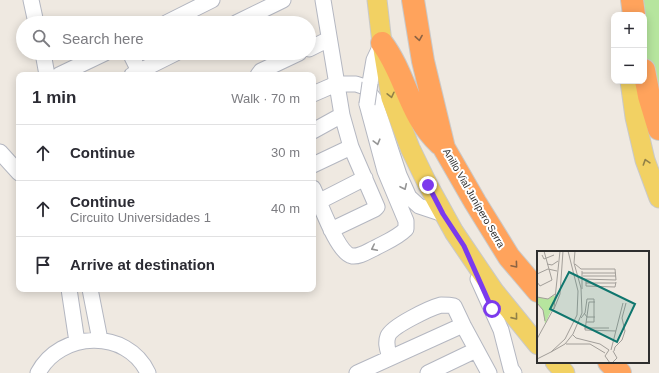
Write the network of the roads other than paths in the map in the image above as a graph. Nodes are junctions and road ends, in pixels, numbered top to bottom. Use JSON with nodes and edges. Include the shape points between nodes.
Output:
{"nodes":[{"id":1,"x":31,"y":0,"type":"edge"},
{"id":2,"x":212,"y":0,"type":"edge"},
{"id":3,"x":283,"y":0,"type":"edge"},
{"id":4,"x":323,"y":0,"type":"edge"},
{"id":5,"x":377,"y":0,"type":"edge"},
{"id":6,"x":413,"y":0,"type":"edge"},
{"id":7,"x":629,"y":0,"type":"edge"},
{"id":8,"x":632,"y":0,"type":"edge"},
{"id":9,"x":628,"y":12,"type":"edge"},
{"id":10,"x":634,"y":12,"type":"edge"},
{"id":11,"x":34,"y":16,"type":"edge"},
{"id":12,"x":180,"y":16,"type":"edge"},
{"id":13,"x":250,"y":16,"type":"edge"},
{"id":14,"x":329,"y":39,"type":"junction"},
{"id":15,"x":382,"y":43,"type":"junction"},
{"id":16,"x":316,"y":45,"type":"edge"},
{"id":17,"x":44,"y":60,"type":"edge"},
{"id":18,"x":90,"y":60,"type":"edge"},
{"id":19,"x":132,"y":60,"type":"edge"},
{"id":20,"x":162,"y":60,"type":"edge"},
{"id":21,"x":284,"y":60,"type":"edge"},
{"id":22,"x":46,"y":72,"type":"edge"},
{"id":23,"x":65,"y":72,"type":"edge"},
{"id":24,"x":135,"y":72,"type":"edge"},
{"id":25,"x":137,"y":72,"type":"edge"},
{"id":26,"x":260,"y":72,"type":"edge"},
{"id":27,"x":336,"y":84,"type":"junction"},
{"id":28,"x":630,"y":84,"type":"edge"},
{"id":29,"x":647,"y":84,"type":"edge"},
{"id":30,"x":316,"y":93,"type":"edge"},
{"id":31,"x":342,"y":115,"type":"junction"},
{"id":32,"x":316,"y":129,"type":"edge"},
{"id":33,"x":659,"y":129,"type":"edge"},
{"id":34,"x":351,"y":147,"type":"junction"},
{"id":35,"x":444,"y":148,"type":"junction"},
{"id":36,"x":0,"y":152,"type":"edge"},
{"id":37,"x":316,"y":164,"type":"edge"},
{"id":38,"x":16,"y":170,"type":"edge"},
{"id":39,"x":365,"y":178,"type":"junction"},
{"id":40,"x":316,"y":195,"type":"edge"},
{"id":41,"x":659,"y":198,"type":"edge"},
{"id":42,"x":443,"y":214,"type":"junction"},
{"id":43,"x":331,"y":230,"type":"junction"},
{"id":44,"x":464,"y":246,"type":"junction"},
{"id":45,"x":537,"y":290,"type":"edge"},
{"id":46,"x":69,"y":292,"type":"edge"},
{"id":47,"x":91,"y":292,"type":"edge"},
{"id":48,"x":463,"y":325,"type":"junction"},
{"id":49,"x":100,"y":340,"type":"junction"},
{"id":50,"x":77,"y":342,"type":"junction"},
{"id":51,"x":537,"y":344,"type":"edge"},
{"id":52,"x":476,"y":350,"type":"junction"},
{"id":53,"x":390,"y":358,"type":"junction"},
{"id":54,"x":555,"y":363,"type":"edge"},
{"id":55,"x":610,"y":363,"type":"edge"},
{"id":56,"x":366,"y":371,"type":"edge"},
{"id":57,"x":509,"y":372,"type":"edge"},
{"id":58,"x":38,"y":373,"type":"edge"},
{"id":59,"x":148,"y":373,"type":"edge"},
{"id":60,"x":428,"y":373,"type":"edge"},
{"id":61,"x":489,"y":373,"type":"edge"},
{"id":62,"x":565,"y":373,"type":"edge"},
{"id":63,"x":620,"y":373,"type":"edge"}],
"edges":[{"from":1,"to":11,"type":"lane"},
{"from":2,"to":12,"type":"lane"},
{"from":3,"to":13,"type":"lane"},
{"from":4,"to":14,"type":"lane"},
{"from":5,"to":15,"type":"main road"},
{"from":6,"to":35,"type":"highway","name":"Anillo Vial Junípero Serra","one_way":true,"via":[[423,61]]},
{"from":7,"to":9,"type":"main road"},
{"from":8,"to":10,"type":"highway"},
{"from":14,"to":16,"type":"lane"},
{"from":14,"to":27,"type":"lane"},
{"from":15,"to":35,"type":"highway","via":[[391,55],[413,108],[430,135]]},
{"from":15,"to":42,"type":"main road","one_way":true,"via":[[391,98],[410,148]]},
{"from":15,"to":43,"type":"lane","one_way":true,"bridge":true,"via":[[374,60],[367,104],[385,171],[406,221],[406,229],[398,237],[358,256],[345,253]]},
{"from":17,"to":22,"type":"lane"},
{"from":18,"to":23,"type":"lane"},
{"from":19,"to":24,"type":"lane"},
{"from":20,"to":25,"type":"lane"},
{"from":21,"to":26,"type":"lane"},
{"from":27,"to":30,"type":"lane"},
{"from":27,"to":31,"type":"lane"},
{"from":27,"to":42,"type":"lane","one_way":true,"via":[[356,84],[365,87],[374,99],[399,175],[409,197],[419,206]]},
{"from":41,"to":28,"type":"main road","one_way":true,"via":[[645,160]]},
{"from":29,"to":33,"type":"highway"},
{"from":31,"to":32,"type":"lane"},
{"from":31,"to":34,"type":"lane"},
{"from":34,"to":37,"type":"lane"},
{"from":34,"to":39,"type":"lane"},
{"from":35,"to":45,"type":"highway","name":"Anillo Vial Junípero Serra","one_way":true,"via":[[509,257]]},
{"from":36,"to":38,"type":"lane"},
{"from":39,"to":40,"type":"lane"},
{"from":39,"to":43,"type":"lane","via":[[377,207]]},
{"from":40,"to":43,"type":"lane"},
{"from":42,"to":44,"type":"main road"},
{"from":44,"to":51,"type":"main road","one_way":true,"via":[[494,291]]},
{"from":44,"to":57,"type":"lane","via":[[501,330]]},
{"from":46,"to":50,"type":"lane"},
{"from":47,"to":49,"type":"lane"},
{"from":48,"to":52,"type":"lane"},
{"from":48,"to":53,"type":"lane"},
{"from":48,"to":53,"type":"lane","via":[[454,306],[442,305],[428,311],[396,327],[388,335],[386,347]]},
{"from":49,"to":50,"type":"lane"},
{"from":49,"to":59,"type":"lane","via":[[111,342],[131,353]]},
{"from":50,"to":58,"type":"lane","via":[[47,359]]},
{"from":52,"to":60,"type":"lane"},
{"from":52,"to":61,"type":"lane"},
{"from":53,"to":56,"type":"lane"},
{"from":54,"to":62,"type":"main road"},
{"from":55,"to":63,"type":"highway"}]}
